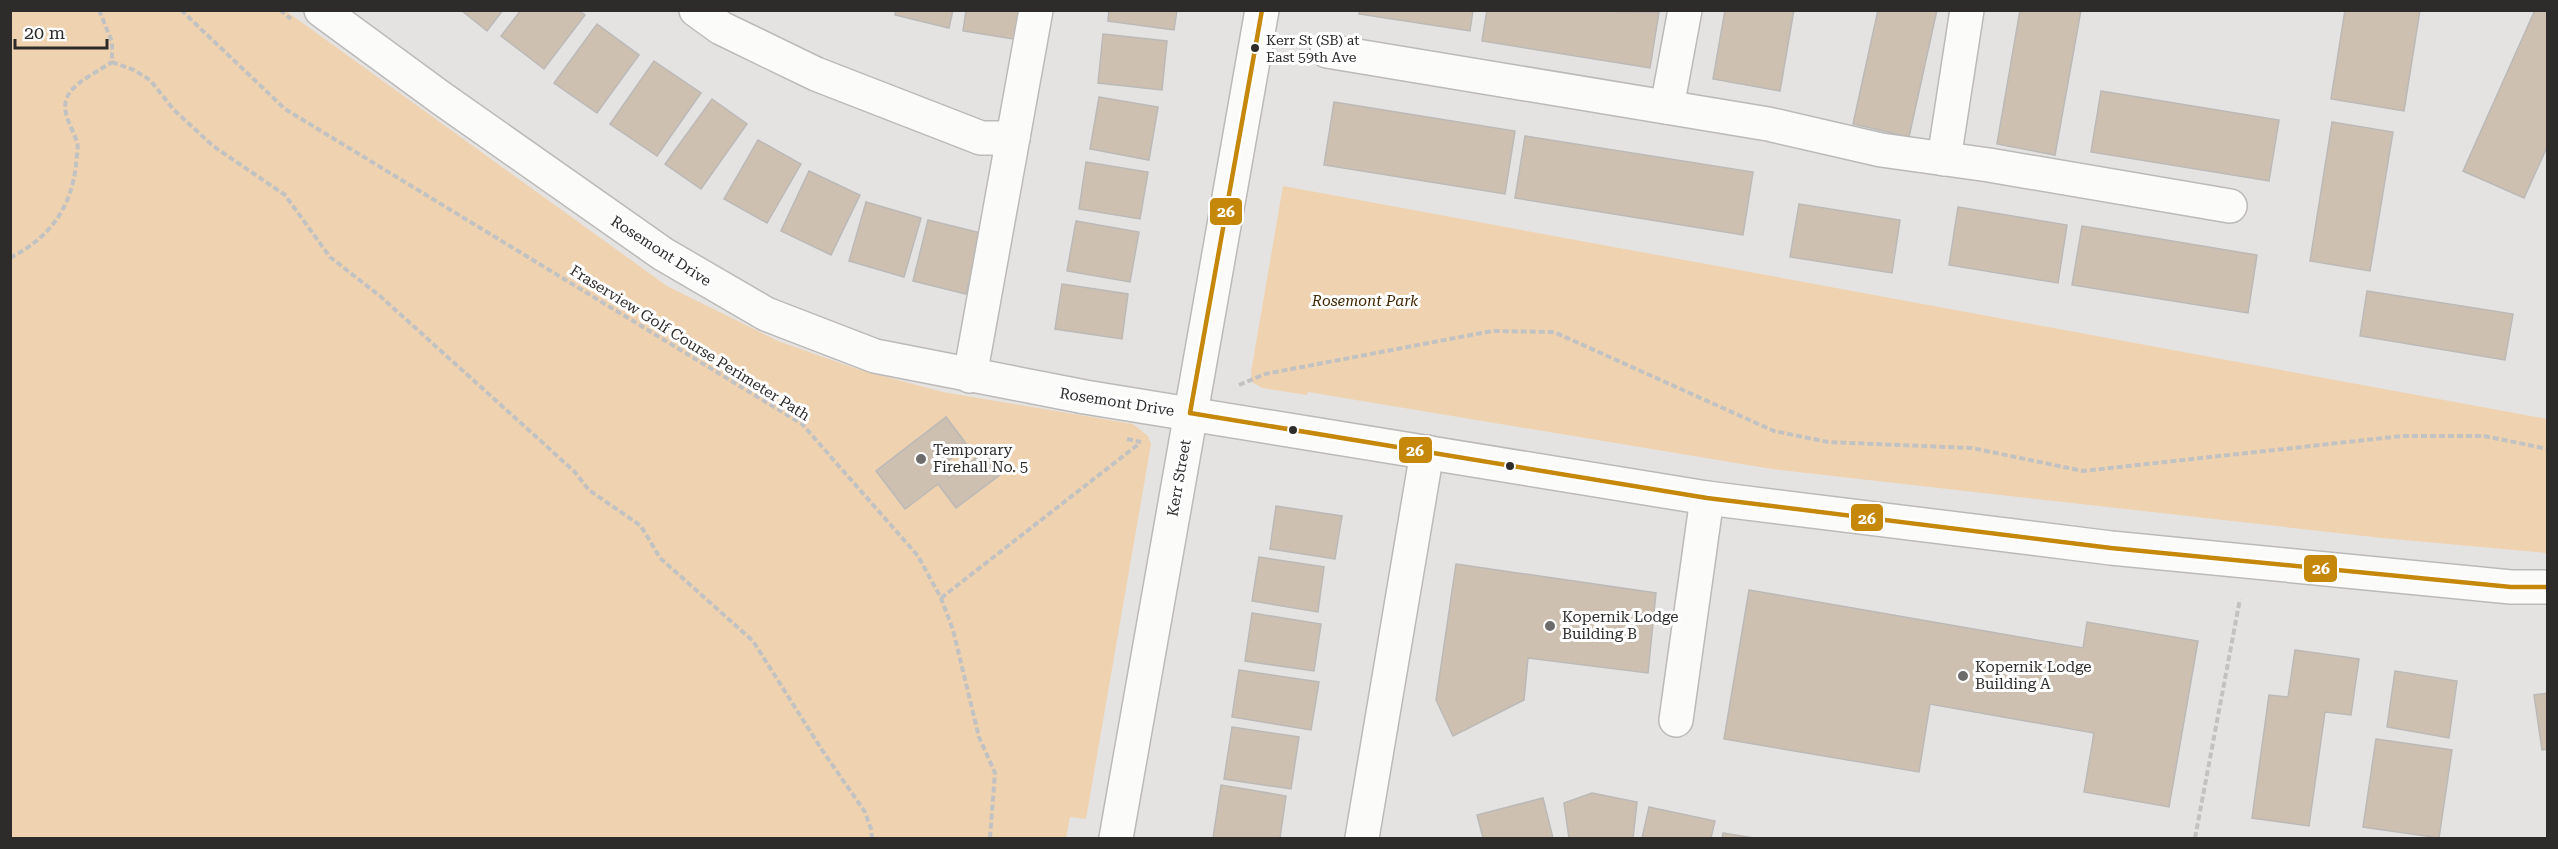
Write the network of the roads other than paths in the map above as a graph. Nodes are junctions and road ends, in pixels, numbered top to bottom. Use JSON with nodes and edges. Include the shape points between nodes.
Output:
{"nodes":[{"id":1,"x":321,"y":10,"type":"edge"},
{"id":2,"x":696,"y":10,"type":"edge"},
{"id":3,"x":1036,"y":10,"type":"edge"},
{"id":4,"x":1262,"y":10,"type":"edge"},
{"id":5,"x":1685,"y":10,"type":"edge"},
{"id":6,"x":1967,"y":10,"type":"edge"},
{"id":7,"x":1327,"y":51,"type":"dead end"},
{"id":8,"x":1667,"y":107,"type":"junction"},
{"id":9,"x":1013,"y":138,"type":"junction"},
{"id":10,"x":1944,"y":159,"type":"junction"},
{"id":11,"x":2230,"y":206,"type":"dead end"},
{"id":12,"x":970,"y":376,"type":"junction"},
{"id":13,"x":1190,"y":413,"type":"junction"},
{"id":14,"x":1427,"y":452,"type":"junction"},
{"id":15,"x":1707,"y":498,"type":"junction"},
{"id":16,"x":2547,"y":586,"type":"edge"},
{"id":17,"x":1676,"y":720,"type":"dead end"},
{"id":18,"x":1116,"y":838,"type":"edge"},
{"id":19,"x":1362,"y":838,"type":"edge"}],
"edges":[{"from":1,"to":12,"type":"street","name":"Rosemont Drive","via":[[643,240],[708,282],[766,314],[875,356]]},
{"from":2,"to":9,"type":"street","via":[[721,28],[816,74],[981,138]]},
{"from":3,"to":9,"type":"street"},
{"from":4,"to":13,"type":"street","name":"Kerr Street"},
{"from":5,"to":8,"type":"street"},
{"from":6,"to":10,"type":"street"},
{"from":7,"to":8,"type":"street"},
{"from":8,"to":10,"type":"street"},
{"from":9,"to":12,"type":"street"},
{"from":10,"to":11,"type":"street"},
{"from":12,"to":13,"type":"street","name":"Rosemont Drive"},
{"from":13,"to":14,"type":"street","name":"Rosemont Drive"},
{"from":13,"to":18,"type":"street","name":"Kerr Street"},
{"from":14,"to":15,"type":"street","name":"Rosemont Drive"},
{"from":14,"to":19,"type":"street"},
{"from":15,"to":16,"type":"street","name":"Rosemont Drive","via":[[2111,548],[2511,587]]},
{"from":15,"to":17,"type":"street"}]}
